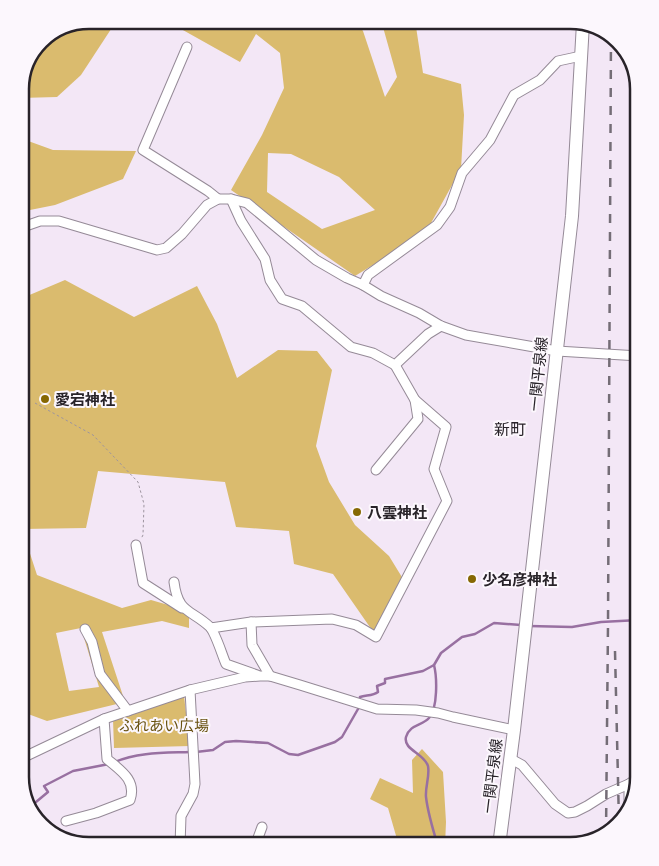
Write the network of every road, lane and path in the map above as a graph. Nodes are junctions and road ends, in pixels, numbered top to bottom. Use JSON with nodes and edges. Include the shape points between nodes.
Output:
{"nodes":[{"id":1,"x":583,"y":31,"type":"edge"},
{"id":2,"x":187,"y":47,"type":"dead end"},
{"id":3,"x":581,"y":56,"type":"junction"},
{"id":4,"x":218,"y":199,"type":"junction"},
{"id":5,"x":231,"y":199,"type":"junction"},
{"id":6,"x":29,"y":225,"type":"edge"},
{"id":7,"x":363,"y":285,"type":"junction"},
{"id":8,"x":441,"y":326,"type":"junction"},
{"id":9,"x":557,"y":351,"type":"junction"},
{"id":10,"x":630,"y":355,"type":"edge"},
{"id":11,"x":395,"y":365,"type":"junction"},
{"id":12,"x":415,"y":400,"type":"junction"},
{"id":13,"x":35,"y":403,"type":"dead end"},
{"id":14,"x":376,"y":470,"type":"dead end"},
{"id":15,"x":137,"y":546,"type":"joint"},
{"id":16,"x":174,"y":582,"type":"dead end"},
{"id":17,"x":184,"y":610,"type":"junction"},
{"id":18,"x":251,"y":622,"type":"junction"},
{"id":19,"x":211,"y":628,"type":"junction"},
{"id":20,"x":85,"y":629,"type":"dead end"},
{"id":21,"x":260,"y":676,"type":"junction"},
{"id":22,"x":270,"y":676,"type":"junction"},
{"id":23,"x":190,"y":690,"type":"junction"},
{"id":24,"x":128,"y":711,"type":"junction"},
{"id":25,"x":104,"y":718,"type":"junction"},
{"id":26,"x":514,"y":730,"type":"junction"},
{"id":27,"x":29,"y":755,"type":"edge"},
{"id":28,"x":511,"y":759,"type":"junction"},
{"id":29,"x":629,"y":784,"type":"joint"},
{"id":30,"x":629,"y":789,"type":"edge"},
{"id":31,"x":66,"y":821,"type":"dead end"},
{"id":32,"x":262,"y":827,"type":"dead end"},
{"id":33,"x":180,"y":837,"type":"edge"},
{"id":34,"x":258,"y":837,"type":"edge"},
{"id":35,"x":500,"y":837,"type":"edge"}],
"edges":[{"from":1,"to":3,"type":"main road","name":"一関平泉線"},
{"from":2,"to":4,"type":"street","via":[[142,150]]},
{"from":3,"to":7,"type":"street","via":[[558,61],[540,80],[514,95],[490,140],[462,173],[450,207],[437,225],[368,275]]},
{"from":3,"to":9,"type":"main road","name":"一関平泉線","via":[[572,216]]},
{"from":4,"to":5,"type":"street"},
{"from":4,"to":6,"type":"street","via":[[207,204],[166,248],[157,250],[59,221]]},
{"from":5,"to":7,"type":"street","via":[[247,203],[316,260]]},
{"from":5,"to":11,"type":"street","via":[[241,222],[265,259],[270,280],[282,299],[302,306],[351,347],[373,353]]},
{"from":7,"to":8,"type":"street"},
{"from":8,"to":9,"type":"street","via":[[466,335]]},
{"from":8,"to":11,"type":"street"},
{"from":9,"to":10,"type":"street"},
{"from":9,"to":26,"type":"main road","name":"一関平泉線"},
{"from":11,"to":12,"type":"street"},
{"from":12,"to":14,"type":"street","via":[[418,419]]},
{"from":12,"to":18,"type":"street","via":[[446,427],[434,469],[448,501],[376,637],[356,625],[332,619]]},
{"from":13,"to":15,"type":"path","via":[[93,435],[138,482],[144,504],[143,535]]},
{"from":15,"to":17,"type":"street","via":[[142,583]]},
{"from":16,"to":17,"type":"street"},
{"from":17,"to":19,"type":"street"},
{"from":18,"to":19,"type":"street"},
{"from":18,"to":22,"type":"street","via":[[252,645]]},
{"from":19,"to":21,"type":"street","via":[[226,664]]},
{"from":20,"to":24,"type":"street","via":[[92,642],[100,674]]},
{"from":21,"to":22,"type":"street"},
{"from":21,"to":23,"type":"street"},
{"from":22,"to":26,"type":"street","via":[[377,709],[438,713]]},
{"from":23,"to":24,"type":"street"},
{"from":23,"to":33,"type":"street","via":[[195,784],[181,816]]},
{"from":24,"to":25,"type":"street"},
{"from":25,"to":27,"type":"street"},
{"from":25,"to":31,"type":"street","via":[[107,759],[125,774],[131,784],[130,800]]},
{"from":26,"to":28,"type":"main road","name":"一関平泉線"},
{"from":28,"to":29,"type":"street","via":[[568,813]]},
{"from":28,"to":35,"type":"main road","name":"一関平泉線"},
{"from":29,"to":30,"type":"street"},
{"from":32,"to":34,"type":"street"}]}
